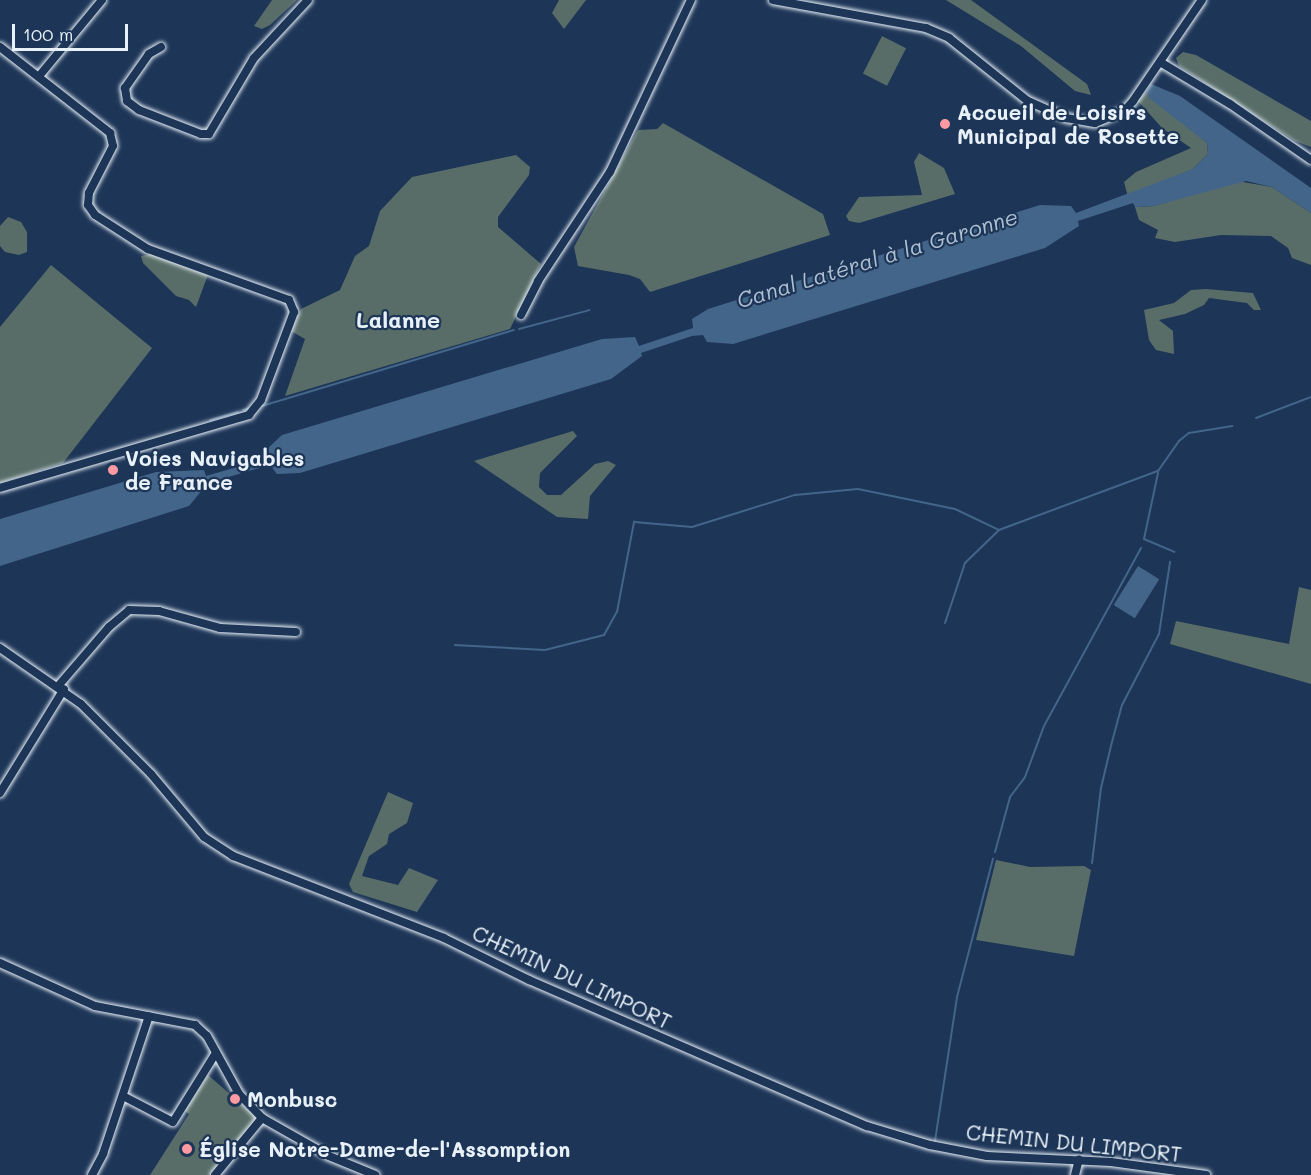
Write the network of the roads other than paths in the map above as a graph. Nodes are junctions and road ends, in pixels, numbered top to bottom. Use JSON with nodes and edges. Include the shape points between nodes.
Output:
{"nodes":[{"id":1,"x":102,"y":0,"type":"edge"},
{"id":2,"x":308,"y":0,"type":"edge"},
{"id":3,"x":691,"y":0,"type":"edge"},
{"id":4,"x":773,"y":0,"type":"edge"},
{"id":5,"x":1202,"y":0,"type":"edge"},
{"id":6,"x":0,"y":47,"type":"edge"},
{"id":7,"x":161,"y":47,"type":"dead end"},
{"id":8,"x":1160,"y":62,"type":"junction"},
{"id":9,"x":40,"y":75,"type":"junction"},
{"id":10,"x":1311,"y":160,"type":"edge"},
{"id":11,"x":521,"y":315,"type":"dead end"},
{"id":12,"x":0,"y":488,"type":"edge"},
{"id":13,"x":296,"y":632,"type":"dead end"},
{"id":14,"x":0,"y":648,"type":"edge"},
{"id":15,"x":62,"y":687,"type":"junction"},
{"id":16,"x":0,"y":793,"type":"edge"},
{"id":17,"x":0,"y":963,"type":"edge"},
{"id":18,"x":149,"y":1016,"type":"junction"},
{"id":19,"x":216,"y":1053,"type":"junction"},
{"id":20,"x":123,"y":1096,"type":"junction"},
{"id":21,"x":262,"y":1118,"type":"junction"},
{"id":22,"x":1079,"y":1159,"type":"junction"},
{"id":23,"x":92,"y":1175,"type":"edge"},
{"id":24,"x":215,"y":1175,"type":"edge"},
{"id":25,"x":375,"y":1175,"type":"edge"},
{"id":26,"x":1075,"y":1175,"type":"edge"},
{"id":27,"x":1206,"y":1175,"type":"edge"}],
"edges":[{"from":1,"to":9,"type":"street"},
{"from":2,"to":7,"type":"street","via":[[254,58],[209,134],[201,135],[139,110],[127,101],[125,88],[149,54]]},
{"from":3,"to":11,"type":"street","via":[[610,172],[538,281]]},
{"from":4,"to":8,"type":"street","via":[[926,28],[949,38],[1028,101],[1066,118],[1095,123],[1125,110]]},
{"from":5,"to":8,"type":"street"},
{"from":6,"to":9,"type":"street"},
{"from":8,"to":10,"type":"street"},
{"from":9,"to":12,"type":"street","via":[[107,129],[113,139],[111,152],[88,194],[90,210],[148,249],[290,300],[293,318],[261,400],[249,415]]},
{"from":13,"to":15,"type":"street","via":[[220,628],[136,609],[118,617]]},
{"from":14,"to":15,"type":"street","name":"CHEMIN DU LIMPORT"},
{"from":15,"to":16,"type":"street"},
{"from":15,"to":22,"type":"street","name":"CHEMIN DU LIMPORT","via":[[127,749],[194,827],[220,850],[444,938],[529,980],[867,1126],[930,1145],[987,1155]]},
{"from":17,"to":18,"type":"street","via":[[95,1006]]},
{"from":18,"to":19,"type":"street","via":[[195,1025]]},
{"from":18,"to":20,"type":"street"},
{"from":19,"to":20,"type":"street","via":[[173,1122]]},
{"from":19,"to":21,"type":"street","via":[[239,1094]]},
{"from":20,"to":23,"type":"street"},
{"from":21,"to":24,"type":"street"},
{"from":21,"to":25,"type":"street","via":[[329,1156]]},
{"from":22,"to":26,"type":"street"},
{"from":22,"to":27,"type":"street","name":"CHEMIN DU LIMPORT"}]}
